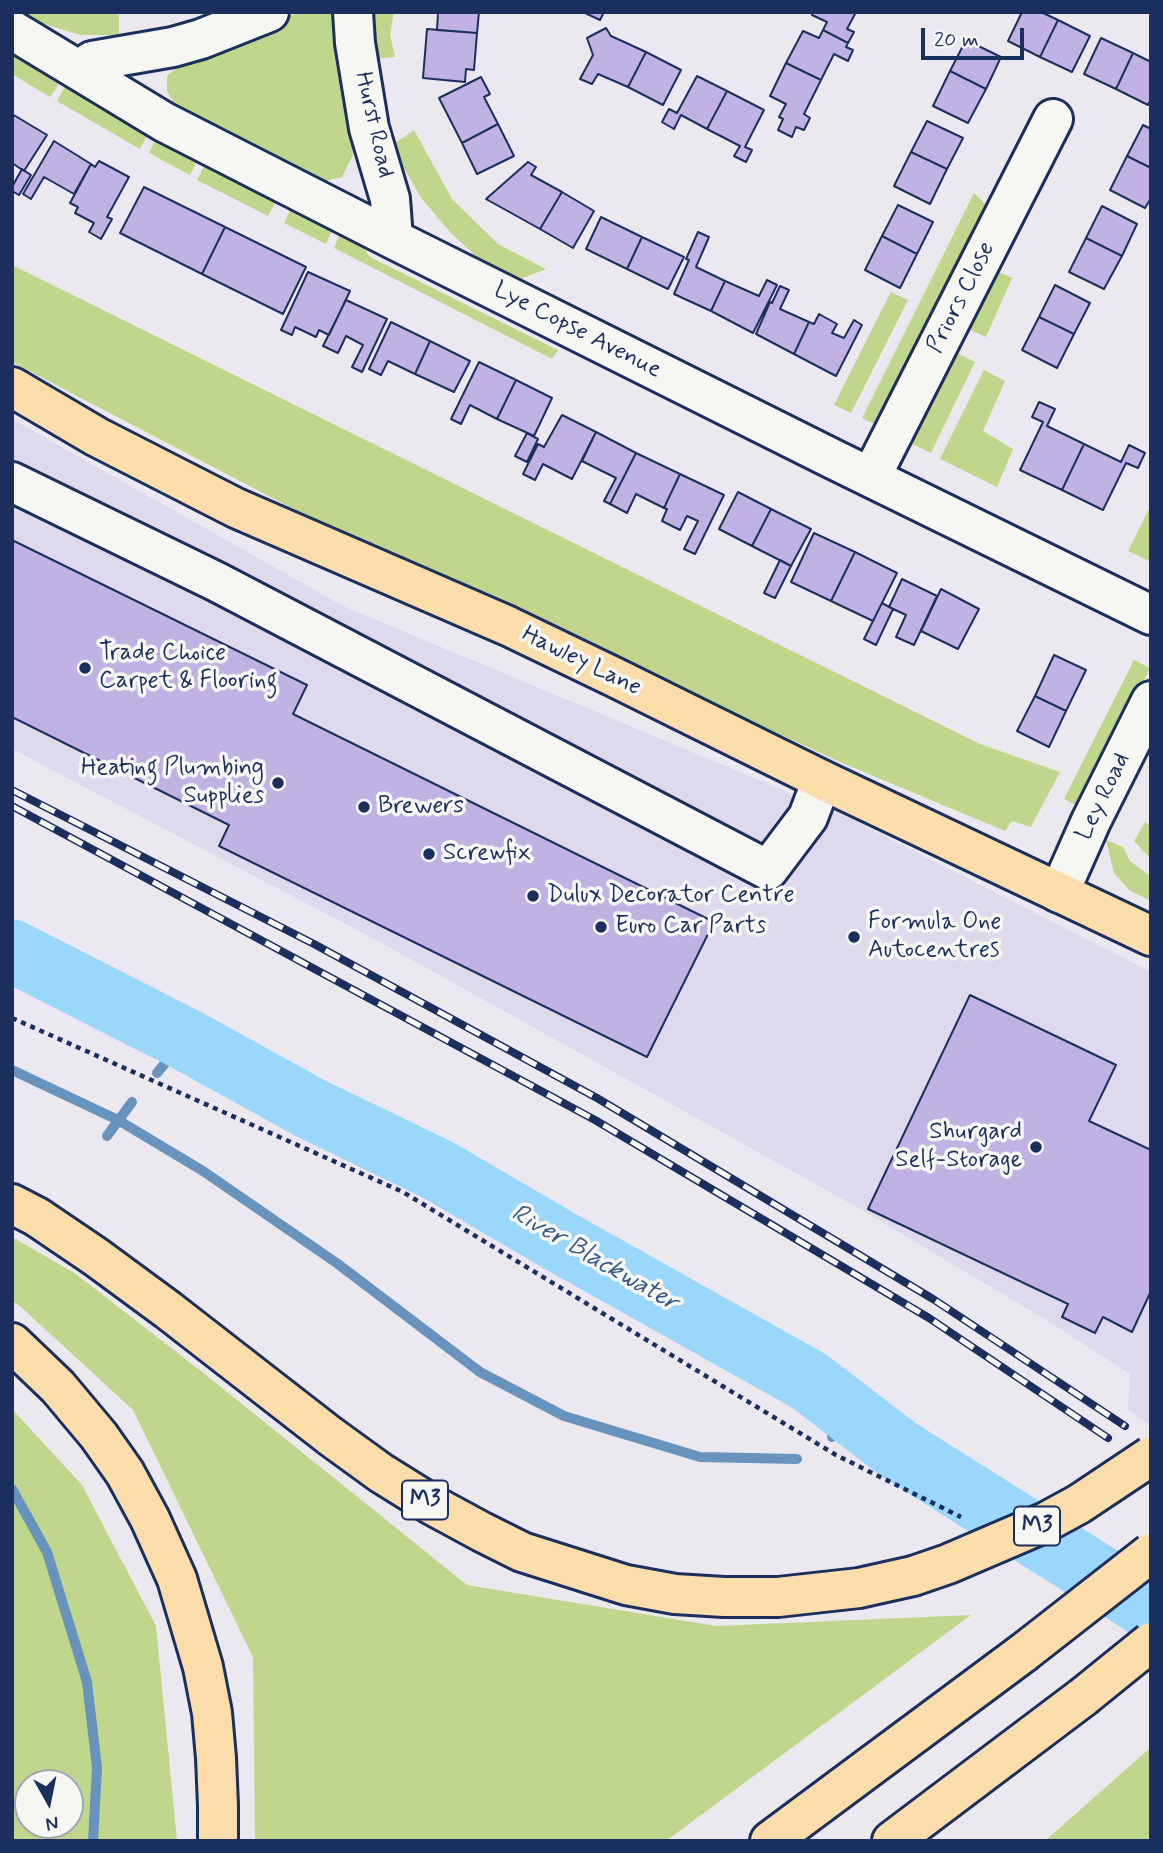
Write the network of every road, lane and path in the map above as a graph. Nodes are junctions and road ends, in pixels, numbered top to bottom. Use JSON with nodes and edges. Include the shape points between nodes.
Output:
{"nodes":[{"id":1,"x":269,"y":12,"type":"edge"},
{"id":2,"x":353,"y":12,"type":"edge"},
{"id":3,"x":12,"y":30,"type":"edge"},
{"id":4,"x":80,"y":70,"type":"junction"},
{"id":5,"x":1053,"y":119,"type":"dead end"},
{"id":6,"x":393,"y":239,"type":"junction"},
{"id":7,"x":12,"y":387,"type":"edge"},
{"id":8,"x":871,"y":477,"type":"junction"},
{"id":9,"x":12,"y":482,"type":"edge"},
{"id":10,"x":1151,"y":615,"type":"edge"},
{"id":11,"x":1151,"y":701,"type":"edge"},
{"id":12,"x":822,"y":780,"type":"junction"},
{"id":13,"x":1059,"y":893,"type":"junction"},
{"id":14,"x":1151,"y":936,"type":"edge"},
{"id":15,"x":12,"y":1018,"type":"edge"},
{"id":16,"x":12,"y":1204,"type":"edge"},
{"id":17,"x":12,"y":1343,"type":"edge"},
{"id":18,"x":1151,"y":1456,"type":"edge"},
{"id":19,"x":961,"y":1517,"type":"dead end"},
{"id":20,"x":1151,"y":1553,"type":"edge"},
{"id":21,"x":1151,"y":1642,"type":"edge"},
{"id":22,"x":218,"y":1841,"type":"edge"},
{"id":23,"x":770,"y":1841,"type":"edge"},
{"id":24,"x":892,"y":1841,"type":"edge"}],
"edges":[{"from":1,"to":4,"type":"street","via":[[201,39],[92,61]]},
{"from":2,"to":6,"type":"street","name":"Hurst Road","via":[[369,128],[390,199]]},
{"from":3,"to":4,"type":"street","name":"Lye Copse Avenue"},
{"from":4,"to":6,"type":"street","name":"Lye Copse Avenue","via":[[164,122]]},
{"from":5,"to":8,"type":"street","name":"Priors Close"},
{"from":6,"to":8,"type":"street","name":"Lye Copse Avenue"},
{"from":7,"to":12,"type":"main road","name":"Hawley Lane","via":[[97,437],[236,508],[508,626]]},
{"from":8,"to":10,"type":"street","name":"Lye Copse Avenue"},
{"from":9,"to":12,"type":"street","via":[[217,582],[768,870],[808,817]]},
{"from":11,"to":13,"type":"street","name":"Ley Road"},
{"from":12,"to":13,"type":"main road","name":"Hawley Lane"},
{"from":13,"to":14,"type":"main road","name":"Hawley Lane"},
{"from":15,"to":19,"type":"path","via":[[403,1192],[836,1455]]},
{"from":16,"to":18,"type":"main road","number":"M3","bridge":true,"via":[[96,1257],[381,1473],[522,1552],[626,1585],[675,1594],[778,1597],[859,1588],[912,1576],[1046,1522]]},
{"from":17,"to":22,"type":"main road","via":[[58,1387],[105,1445],[150,1519],[177,1579],[212,1713]]},
{"from":20,"to":23,"type":"main road","bridge":true},
{"from":21,"to":24,"type":"main road","bridge":true}]}
